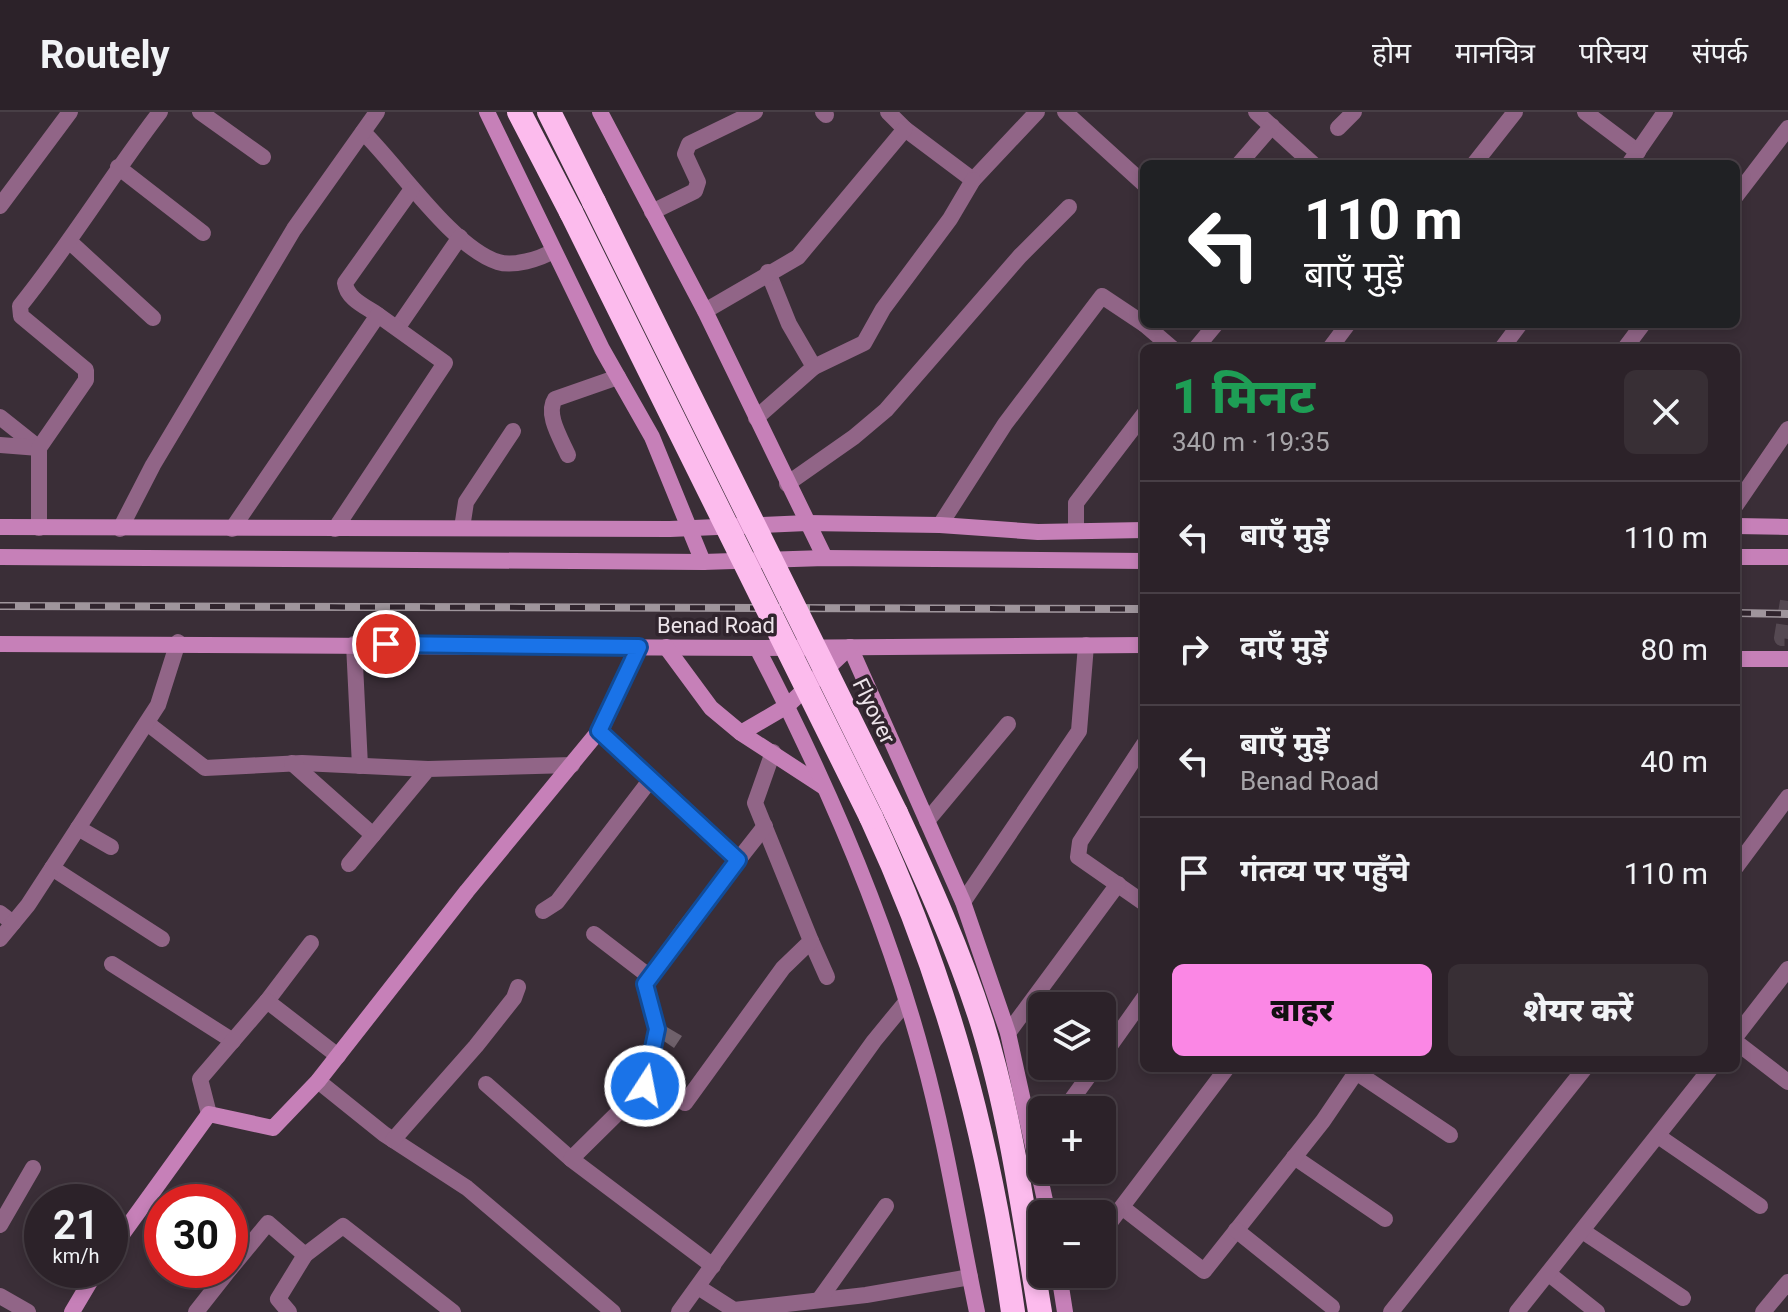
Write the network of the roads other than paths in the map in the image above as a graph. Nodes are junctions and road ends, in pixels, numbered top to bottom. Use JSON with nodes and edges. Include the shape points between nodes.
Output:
{"nodes":[{"id":1,"x":70,"y":112,"type":"edge"},
{"id":2,"x":160,"y":112,"type":"edge"},
{"id":3,"x":200,"y":112,"type":"edge"},
{"id":4,"x":377,"y":112,"type":"edge"},
{"id":5,"x":487,"y":112,"type":"edge"},
{"id":6,"x":519,"y":112,"type":"edge"},
{"id":7,"x":549,"y":112,"type":"edge"},
{"id":8,"x":600,"y":112,"type":"edge"},
{"id":9,"x":755,"y":112,"type":"edge"},
{"id":10,"x":888,"y":112,"type":"edge"},
{"id":11,"x":1037,"y":112,"type":"edge"},
{"id":12,"x":1065,"y":112,"type":"edge"},
{"id":13,"x":1256,"y":112,"type":"edge"},
{"id":14,"x":1354,"y":112,"type":"edge"},
{"id":15,"x":1515,"y":112,"type":"edge"},
{"id":16,"x":1585,"y":112,"type":"edge"},
{"id":17,"x":1665,"y":112,"type":"edge"},
{"id":18,"x":1272,"y":126,"type":"junction"},
{"id":19,"x":1338,"y":128,"type":"dead end"},
{"id":20,"x":1788,"y":128,"type":"edge"},
{"id":21,"x":905,"y":129,"type":"junction"},
{"id":22,"x":363,"y":132,"type":"junction"},
{"id":23,"x":263,"y":157,"type":"dead end"},
{"id":24,"x":1634,"y":158,"type":"edge"},
{"id":25,"x":1242,"y":160,"type":"edge"},
{"id":26,"x":1309,"y":160,"type":"edge"},
{"id":27,"x":1477,"y":160,"type":"edge"},
{"id":28,"x":118,"y":167,"type":"junction"},
{"id":29,"x":973,"y":180,"type":"junction"},
{"id":30,"x":1140,"y":180,"type":"edge"},
{"id":31,"x":412,"y":189,"type":"junction"},
{"id":32,"x":1740,"y":191,"type":"edge"},
{"id":33,"x":0,"y":206,"type":"edge"},
{"id":34,"x":1069,"y":207,"type":"dead end"},
{"id":35,"x":652,"y":212,"type":"junction"},
{"id":36,"x":203,"y":233,"type":"dead end"},
{"id":37,"x":460,"y":237,"type":"junction"},
{"id":38,"x":70,"y":242,"type":"junction"},
{"id":39,"x":553,"y":251,"type":"junction"},
{"id":40,"x":768,"y":272,"type":"junction"},
{"id":41,"x":705,"y":311,"type":"junction"},
{"id":42,"x":378,"y":315,"type":"junction"},
{"id":43,"x":153,"y":318,"type":"dead end"},
{"id":44,"x":1140,"y":321,"type":"edge"},
{"id":45,"x":398,"y":327,"type":"junction"},
{"id":46,"x":1149,"y":328,"type":"edge"},
{"id":47,"x":1213,"y":328,"type":"edge"},
{"id":48,"x":1167,"y":344,"type":"edge"},
{"id":49,"x":1199,"y":344,"type":"edge"},
{"id":50,"x":814,"y":367,"type":"junction"},
{"id":51,"x":618,"y":377,"type":"junction"},
{"id":52,"x":0,"y":417,"type":"edge"},
{"id":53,"x":756,"y":418,"type":"junction"},
{"id":54,"x":1140,"y":419,"type":"edge"},
{"id":55,"x":1788,"y":429,"type":"edge"},
{"id":56,"x":513,"y":431,"type":"dead end"},
{"id":57,"x":0,"y":445,"type":"edge"},
{"id":58,"x":39,"y":448,"type":"junction"},
{"id":59,"x":568,"y":455,"type":"dead end"},
{"id":60,"x":787,"y":484,"type":"junction"},
{"id":61,"x":1740,"y":499,"type":"edge"},
{"id":62,"x":807,"y":523,"type":"junction"},
{"id":63,"x":940,"y":525,"type":"junction"},
{"id":64,"x":1740,"y":526,"type":"edge"},
{"id":65,"x":0,"y":527,"type":"edge"},
{"id":66,"x":1788,"y":527,"type":"edge"},
{"id":67,"x":39,"y":528,"type":"junction"},
{"id":68,"x":462,"y":528,"type":"junction"},
{"id":69,"x":120,"y":529,"type":"junction"},
{"id":70,"x":232,"y":529,"type":"junction"},
{"id":71,"x":335,"y":529,"type":"junction"},
{"id":72,"x":692,"y":529,"type":"junction"},
{"id":73,"x":1140,"y":530,"type":"edge"},
{"id":74,"x":1076,"y":531,"type":"junction"},
{"id":75,"x":0,"y":557,"type":"edge"},
{"id":76,"x":1740,"y":557,"type":"edge"},
{"id":77,"x":1788,"y":557,"type":"edge"},
{"id":78,"x":825,"y":558,"type":"junction"},
{"id":79,"x":1140,"y":561,"type":"edge"},
{"id":80,"x":703,"y":562,"type":"junction"},
{"id":81,"x":178,"y":642,"type":"junction"},
{"id":82,"x":0,"y":644,"type":"edge"},
{"id":83,"x":354,"y":644,"type":"junction"},
{"id":84,"x":1086,"y":645,"type":"junction"},
{"id":85,"x":1140,"y":645,"type":"edge"},
{"id":86,"x":639,"y":647,"type":"junction"},
{"id":87,"x":666,"y":647,"type":"junction"},
{"id":88,"x":850,"y":647,"type":"junction"},
{"id":89,"x":757,"y":648,"type":"junction"},
{"id":90,"x":1740,"y":659,"type":"edge"},
{"id":91,"x":1788,"y":659,"type":"edge"},
{"id":92,"x":787,"y":706,"type":"junction"},
{"id":93,"x":147,"y":723,"type":"junction"},
{"id":94,"x":1008,"y":724,"type":"dead end"},
{"id":95,"x":599,"y":731,"type":"junction"},
{"id":96,"x":741,"y":733,"type":"junction"},
{"id":97,"x":1140,"y":750,"type":"edge"},
{"id":98,"x":773,"y":752,"type":"junction"},
{"id":99,"x":292,"y":763,"type":"junction"},
{"id":100,"x":572,"y":765,"type":"junction"},
{"id":101,"x":360,"y":766,"type":"junction"},
{"id":102,"x":428,"y":769,"type":"junction"},
{"id":103,"x":651,"y":779,"type":"junction"},
{"id":104,"x":824,"y":787,"type":"junction"},
{"id":105,"x":1788,"y":797,"type":"edge"},
{"id":106,"x":927,"y":821,"type":"junction"},
{"id":107,"x":765,"y":826,"type":"junction"},
{"id":108,"x":78,"y":828,"type":"junction"},
{"id":109,"x":373,"y":835,"type":"junction"},
{"id":110,"x":111,"y":847,"type":"dead end"},
{"id":111,"x":738,"y":860,"type":"junction"},
{"id":112,"x":1740,"y":862,"type":"edge"},
{"id":113,"x":349,"y":864,"type":"dead end"},
{"id":114,"x":52,"y":868,"type":"junction"},
{"id":115,"x":1118,"y":884,"type":"junction"},
{"id":116,"x":1140,"y":900,"type":"edge"},
{"id":117,"x":963,"y":902,"type":"junction"},
{"id":118,"x":543,"y":911,"type":"dead end"},
{"id":119,"x":6,"y":918,"type":"edge"},
{"id":120,"x":594,"y":934,"type":"dead end"},
{"id":121,"x":0,"y":939,"type":"edge"},
{"id":122,"x":162,"y":939,"type":"dead end"},
{"id":123,"x":811,"y":941,"type":"junction"},
{"id":124,"x":311,"y":943,"type":"dead end"},
{"id":125,"x":112,"y":964,"type":"dead end"},
{"id":126,"x":1788,"y":969,"type":"edge"},
{"id":127,"x":650,"y":977,"type":"junction"},
{"id":128,"x":827,"y":977,"type":"dead end"},
{"id":129,"x":518,"y":987,"type":"dead end"},
{"id":130,"x":267,"y":1001,"type":"junction"},
{"id":131,"x":906,"y":1002,"type":"junction"},
{"id":132,"x":1140,"y":1004,"type":"edge"},
{"id":133,"x":1008,"y":1033,"type":"junction"},
{"id":134,"x":1740,"y":1034,"type":"edge"},
{"id":135,"x":1116,"y":1037,"type":"edge"},
{"id":136,"x":233,"y":1041,"type":"junction"},
{"id":137,"x":1740,"y":1042,"type":"edge"},
{"id":138,"x":338,"y":1056,"type":"junction"},
{"id":139,"x":1224,"y":1072,"type":"edge"},
{"id":140,"x":1357,"y":1072,"type":"edge"},
{"id":141,"x":1361,"y":1072,"type":"edge"},
{"id":142,"x":1582,"y":1072,"type":"edge"},
{"id":143,"x":1708,"y":1072,"type":"edge"},
{"id":144,"x":318,"y":1081,"type":"junction"},
{"id":145,"x":1788,"y":1082,"type":"edge"},
{"id":146,"x":486,"y":1084,"type":"dead end"},
{"id":147,"x":685,"y":1103,"type":"dead end"},
{"id":148,"x":1028,"y":1107,"type":"edge"},
{"id":149,"x":209,"y":1114,"type":"junction"},
{"id":150,"x":1450,"y":1135,"type":"dead end"},
{"id":151,"x":1658,"y":1136,"type":"junction"},
{"id":152,"x":393,"y":1140,"type":"junction"},
{"id":153,"x":1294,"y":1157,"type":"junction"},
{"id":154,"x":571,"y":1159,"type":"junction"},
{"id":155,"x":33,"y":1168,"type":"dead end"},
{"id":156,"x":886,"y":1206,"type":"dead end"},
{"id":157,"x":1760,"y":1206,"type":"dead end"},
{"id":158,"x":1123,"y":1208,"type":"junction"},
{"id":159,"x":1116,"y":1216,"type":"edge"},
{"id":160,"x":1385,"y":1219,"type":"dead end"},
{"id":161,"x":0,"y":1225,"type":"edge"},
{"id":162,"x":128,"y":1226,"type":"edge"},
{"id":163,"x":1236,"y":1230,"type":"junction"},
{"id":164,"x":1584,"y":1232,"type":"junction"},
{"id":165,"x":248,"y":1247,"type":"edge"},
{"id":166,"x":305,"y":1255,"type":"junction"},
{"id":167,"x":713,"y":1266,"type":"junction"},
{"id":168,"x":1549,"y":1274,"type":"junction"},
{"id":169,"x":970,"y":1277,"type":"junction"},
{"id":170,"x":1788,"y":1282,"type":"edge"},
{"id":171,"x":698,"y":1287,"type":"junction"},
{"id":172,"x":86,"y":1288,"type":"edge"},
{"id":173,"x":215,"y":1288,"type":"edge"},
{"id":174,"x":1064,"y":1288,"type":"edge"},
{"id":175,"x":0,"y":1296,"type":"edge"},
{"id":176,"x":1683,"y":1298,"type":"dead end"},
{"id":177,"x":819,"y":1300,"type":"junction"},
{"id":178,"x":1332,"y":1307,"type":"dead end"},
{"id":179,"x":28,"y":1312,"type":"edge"},
{"id":180,"x":72,"y":1312,"type":"edge"},
{"id":181,"x":196,"y":1312,"type":"edge"},
{"id":182,"x":289,"y":1312,"type":"edge"},
{"id":183,"x":453,"y":1312,"type":"edge"},
{"id":184,"x":613,"y":1312,"type":"edge"},
{"id":185,"x":679,"y":1312,"type":"edge"},
{"id":186,"x":977,"y":1312,"type":"edge"},
{"id":187,"x":1013,"y":1312,"type":"edge"},
{"id":188,"x":1040,"y":1312,"type":"edge"},
{"id":189,"x":1065,"y":1312,"type":"edge"},
{"id":190,"x":1391,"y":1312,"type":"edge"},
{"id":191,"x":1517,"y":1312,"type":"edge"},
{"id":192,"x":1597,"y":1312,"type":"edge"},
{"id":193,"x":1763,"y":1312,"type":"edge"}],
"edges":[{"from":1,"to":33,"type":"street"},
{"from":2,"to":28,"type":"street"},
{"from":3,"to":23,"type":"street"},
{"from":4,"to":22,"type":"street"},
{"from":5,"to":39,"type":"street"},
{"from":6,"to":187,"type":"highway","bridge":true,"via":[[897,872],[973,1093]]},
{"from":7,"to":188,"type":"highway","name":"Flyover","bridge":true,"via":[[930,885],[983,1025],[1014,1156]]},
{"from":8,"to":35,"type":"street"},
{"from":9,"to":35,"type":"street","via":[[689,144],[685,154],[698,182],[695,191]]},
{"from":10,"to":21,"type":"street"},
{"from":11,"to":29,"type":"street"},
{"from":12,"to":30,"type":"street"},
{"from":13,"to":18,"type":"street"},
{"from":14,"to":19,"type":"street"},
{"from":15,"to":27,"type":"street"},
{"from":16,"to":24,"type":"street"},
{"from":17,"to":24,"type":"street"},
{"from":18,"to":25,"type":"street"},
{"from":18,"to":26,"type":"street"},
{"from":20,"to":32,"type":"street"},
{"from":21,"to":29,"type":"street"},
{"from":21,"to":40,"type":"street","via":[[798,257]]},
{"from":22,"to":31,"type":"street"},
{"from":22,"to":69,"type":"street","via":[[294,229]]},
{"from":28,"to":36,"type":"street"},
{"from":28,"to":38,"type":"street"},
{"from":29,"to":50,"type":"street","via":[[864,343]]},
{"from":31,"to":37,"type":"street"},
{"from":31,"to":42,"type":"street","via":[[345,283],[346,291]]},
{"from":34,"to":60,"type":"street","via":[[886,410]]},
{"from":35,"to":41,"type":"street"},
{"from":37,"to":39,"type":"street","via":[[499,263]]},
{"from":37,"to":45,"type":"street"},
{"from":38,"to":43,"type":"street"},
{"from":38,"to":58,"type":"street","via":[[20,306],[21,316],[86,370],[86,380]]},
{"from":39,"to":51,"type":"street"},
{"from":40,"to":41,"type":"street"},
{"from":40,"to":50,"type":"street"},
{"from":41,"to":53,"type":"street"},
{"from":42,"to":45,"type":"street"},
{"from":42,"to":70,"type":"street"},
{"from":44,"to":63,"type":"street","via":[[1102,296],[1005,424]]},
{"from":45,"to":71,"type":"street","via":[[445,363]]},
{"from":46,"to":48,"type":"street"},
{"from":47,"to":49,"type":"street"},
{"from":50,"to":53,"type":"street"},
{"from":51,"to":59,"type":"street","via":[[555,399],[551,412]]},
{"from":51,"to":72,"type":"street","via":[[652,437]]},
{"from":52,"to":58,"type":"street"},
{"from":53,"to":60,"type":"street"},
{"from":54,"to":74,"type":"street","via":[[1076,503]]},
{"from":55,"to":61,"type":"street"},
{"from":56,"to":68,"type":"street","via":[[466,502]]},
{"from":57,"to":58,"type":"street"},
{"from":58,"to":67,"type":"street"},
{"from":60,"to":62,"type":"street"},
{"from":62,"to":63,"type":"street"},
{"from":62,"to":72,"type":"street"},
{"from":62,"to":78,"type":"street"},
{"from":63,"to":74,"type":"street"},
{"from":64,"to":66,"type":"street"},
{"from":65,"to":67,"type":"street"},
{"from":67,"to":69,"type":"street"},
{"from":68,"to":71,"type":"street"},
{"from":68,"to":72,"type":"street"},
{"from":69,"to":70,"type":"street"},
{"from":70,"to":71,"type":"street"},
{"from":72,"to":80,"type":"street"},
{"from":73,"to":74,"type":"street"},
{"from":75,"to":80,"type":"street"},
{"from":76,"to":77,"type":"street"},
{"from":78,"to":79,"type":"street"},
{"from":78,"to":80,"type":"street"},
{"from":81,"to":82,"type":"street","name":"Benad Road"},
{"from":81,"to":83,"type":"street","name":"Benad Road"},
{"from":81,"to":93,"type":"street"},
{"from":83,"to":86,"type":"street","name":"Benad Road"},
{"from":83,"to":101,"type":"street"},
{"from":84,"to":85,"type":"street","name":"Benad Road"},
{"from":84,"to":88,"type":"street","name":"Benad Road"},
{"from":84,"to":117,"type":"street","via":[[1079,731]]},
{"from":86,"to":87,"type":"street","name":"Benad Road"},
{"from":86,"to":95,"type":"street"},
{"from":87,"to":89,"type":"street","name":"Benad Road"},
{"from":87,"to":96,"type":"street","via":[[711,708]]},
{"from":88,"to":89,"type":"street","name":"Benad Road"},
{"from":88,"to":92,"type":"street"},
{"from":88,"to":106,"type":"street"},
{"from":89,"to":92,"type":"street"},
{"from":90,"to":91,"type":"street"},
{"from":92,"to":96,"type":"street"},
{"from":92,"to":104,"type":"street"},
{"from":93,"to":99,"type":"street","via":[[205,768]]},
{"from":93,"to":108,"type":"street"},
{"from":94,"to":106,"type":"street"},
{"from":95,"to":100,"type":"street"},
{"from":95,"to":103,"type":"street"},
{"from":96,"to":98,"type":"street"},
{"from":97,"to":115,"type":"street","via":[[1080,842],[1078,857]]},
{"from":98,"to":104,"type":"street"},
{"from":98,"to":107,"type":"street","via":[[755,803]]},
{"from":99,"to":101,"type":"street"},
{"from":99,"to":109,"type":"street"},
{"from":100,"to":102,"type":"street"},
{"from":100,"to":138,"type":"street"},
{"from":101,"to":102,"type":"street"},
{"from":102,"to":109,"type":"street"},
{"from":103,"to":111,"type":"street"},
{"from":103,"to":118,"type":"street","via":[[557,902]]},
{"from":104,"to":131,"type":"street"},
{"from":105,"to":112,"type":"street"},
{"from":106,"to":117,"type":"street"},
{"from":107,"to":111,"type":"street"},
{"from":107,"to":123,"type":"street"},
{"from":108,"to":110,"type":"street"},
{"from":108,"to":114,"type":"street"},
{"from":109,"to":113,"type":"street"},
{"from":111,"to":127,"type":"street"},
{"from":114,"to":119,"type":"street"},
{"from":114,"to":122,"type":"street"},
{"from":115,"to":116,"type":"street"},
{"from":115,"to":133,"type":"street"},
{"from":117,"to":133,"type":"street"},
{"from":119,"to":121,"type":"street"},
{"from":120,"to":127,"type":"street"},
{"from":123,"to":128,"type":"street"},
{"from":123,"to":147,"type":"street","via":[[783,968]]},
{"from":124,"to":130,"type":"street"},
{"from":125,"to":136,"type":"street"},
{"from":126,"to":134,"type":"street"},
{"from":127,"to":154,"type":"street","via":[[645,984],[657,1029],[645,1086]]},
{"from":129,"to":152,"type":"street","via":[[476,1046]]},
{"from":130,"to":136,"type":"street"},
{"from":130,"to":138,"type":"street"},
{"from":131,"to":167,"type":"street"},
{"from":131,"to":169,"type":"street","via":[[954,1181]]},
{"from":132,"to":135,"type":"street"},
{"from":133,"to":148,"type":"street"},
{"from":136,"to":149,"type":"street","via":[[200,1079]]},
{"from":137,"to":145,"type":"street"},
{"from":138,"to":144,"type":"street"},
{"from":139,"to":158,"type":"street"},
{"from":140,"to":153,"type":"street"},
{"from":141,"to":150,"type":"street"},
{"from":142,"to":190,"type":"street"},
{"from":143,"to":151,"type":"street"},
{"from":144,"to":149,"type":"street","via":[[273,1128]]},
{"from":144,"to":152,"type":"street"},
{"from":146,"to":154,"type":"street"},
{"from":149,"to":162,"type":"street"},
{"from":151,"to":157,"type":"street"},
{"from":151,"to":164,"type":"street"},
{"from":152,"to":184,"type":"street","via":[[467,1188]]},
{"from":153,"to":160,"type":"street"},
{"from":153,"to":163,"type":"street"},
{"from":154,"to":167,"type":"street"},
{"from":155,"to":161,"type":"street"},
{"from":156,"to":177,"type":"street"},
{"from":158,"to":159,"type":"street"},
{"from":158,"to":163,"type":"street","via":[[1204,1271]]},
{"from":163,"to":178,"type":"street"},
{"from":164,"to":168,"type":"street"},
{"from":164,"to":176,"type":"street"},
{"from":165,"to":166,"type":"street","via":[[268,1223]]},
{"from":166,"to":182,"type":"street","via":[[278,1299]]},
{"from":166,"to":183,"type":"street","via":[[343,1226]]},
{"from":167,"to":171,"type":"street"},
{"from":168,"to":191,"type":"street"},
{"from":168,"to":192,"type":"street"},
{"from":169,"to":177,"type":"street"},
{"from":169,"to":186,"type":"street"},
{"from":170,"to":193,"type":"street"},
{"from":171,"to":177,"type":"street","via":[[734,1310]]},
{"from":171,"to":185,"type":"street"},
{"from":172,"to":180,"type":"street"},
{"from":173,"to":181,"type":"street"},
{"from":174,"to":189,"type":"street"},
{"from":175,"to":179,"type":"street"}]}
